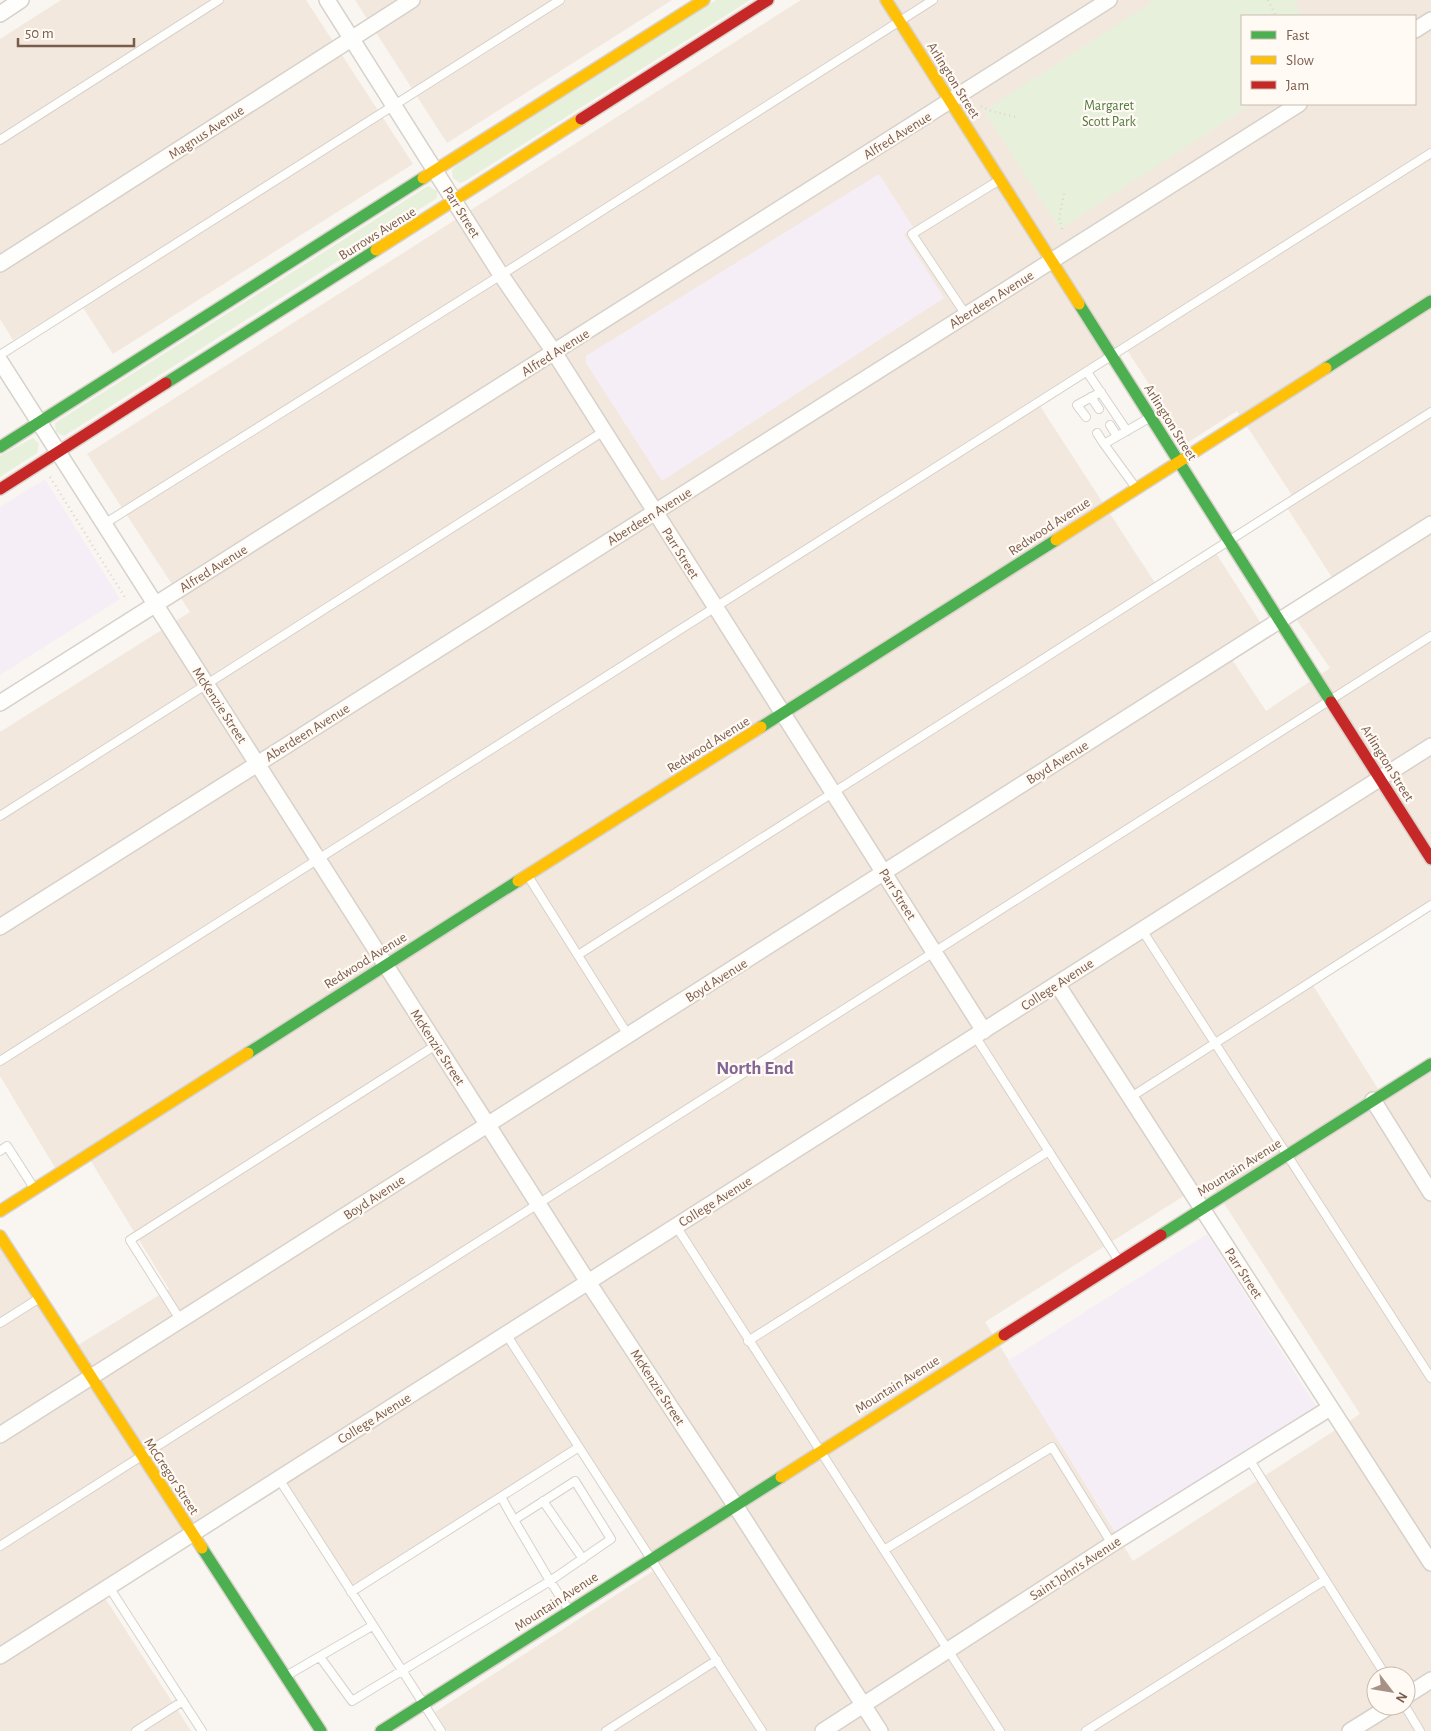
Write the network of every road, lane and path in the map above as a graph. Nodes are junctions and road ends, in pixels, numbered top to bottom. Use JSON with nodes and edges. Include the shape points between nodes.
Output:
{"nodes":[{"id":1,"x":21,"y":0,"type":"edge"},
{"id":2,"x":219,"y":0,"type":"edge"},
{"id":3,"x":327,"y":0,"type":"edge"},
{"id":4,"x":412,"y":0,"type":"edge"},
{"id":5,"x":560,"y":0,"type":"edge"},
{"id":6,"x":704,"y":0,"type":"edge"},
{"id":7,"x":768,"y":0,"type":"edge"},
{"id":8,"x":886,"y":0,"type":"edge"},
{"id":9,"x":934,"y":0,"type":"edge"},
{"id":10,"x":1110,"y":0,"type":"edge"},
{"id":11,"x":1268,"y":0,"type":"edge"},
{"id":12,"x":0,"y":14,"type":"edge"},
{"id":13,"x":1276,"y":15,"type":"edge"},
{"id":14,"x":1431,"y":20,"type":"edge"},
{"id":15,"x":899,"y":21,"type":"junction"},
{"id":16,"x":1416,"y":29,"type":"edge"},
{"id":17,"x":352,"y":39,"type":"junction"},
{"id":18,"x":950,"y":101,"type":"junction"},
{"id":19,"x":394,"y":105,"type":"junction"},
{"id":20,"x":1296,"y":105,"type":"edge"},
{"id":21,"x":981,"y":106,"type":"dead end"},
{"id":22,"x":1019,"y":118,"type":"dead end"},
{"id":23,"x":0,"y":140,"type":"edge"},
{"id":24,"x":1431,"y":153,"type":"edge"},
{"id":25,"x":436,"y":170,"type":"junction"},
{"id":26,"x":1000,"y":180,"type":"junction"},
{"id":27,"x":1064,"y":193,"type":"dead end"},
{"id":28,"x":455,"y":201,"type":"junction"},
{"id":29,"x":1062,"y":228,"type":"dead end"},
{"id":30,"x":1051,"y":261,"type":"junction"},
{"id":31,"x":0,"y":264,"type":"edge"},
{"id":32,"x":501,"y":275,"type":"junction"},
{"id":33,"x":1431,"y":300,"type":"edge"},
{"id":34,"x":966,"y":315,"type":"junction"},
{"id":35,"x":554,"y":352,"type":"junction"},
{"id":36,"x":0,"y":355,"type":"edge"},
{"id":37,"x":1111,"y":357,"type":"junction"},
{"id":38,"x":0,"y":361,"type":"edge"},
{"id":39,"x":1087,"y":372,"type":"junction"},
{"id":40,"x":1101,"y":392,"type":"junction"},
{"id":41,"x":1091,"y":397,"type":"junction"},
{"id":42,"x":1099,"y":409,"type":"dead end"},
{"id":43,"x":1431,"y":412,"type":"edge"},
{"id":44,"x":1086,"y":417,"type":"dead end"},
{"id":45,"x":1151,"y":417,"type":"junction"},
{"id":46,"x":39,"y":422,"type":"junction"},
{"id":47,"x":1110,"y":425,"type":"dead end"},
{"id":48,"x":604,"y":431,"type":"junction"},
{"id":49,"x":1127,"y":431,"type":"junction"},
{"id":50,"x":1097,"y":433,"type":"dead end"},
{"id":51,"x":1117,"y":436,"type":"junction"},
{"id":52,"x":1104,"y":444,"type":"junction"},
{"id":53,"x":0,"y":447,"type":"edge"},
{"id":54,"x":58,"y":452,"type":"junction"},
{"id":55,"x":1178,"y":460,"type":"junction"},
{"id":56,"x":40,"y":463,"type":"junction"},
{"id":57,"x":1136,"y":488,"type":"junction"},
{"id":58,"x":0,"y":489,"type":"edge"},
{"id":59,"x":655,"y":512,"type":"junction"},
{"id":60,"x":104,"y":524,"type":"junction"},
{"id":61,"x":1431,"y":524,"type":"edge"},
{"id":62,"x":1228,"y":540,"type":"junction"},
{"id":63,"x":126,"y":598,"type":"dead end"},
{"id":64,"x":155,"y":605,"type":"junction"},
{"id":65,"x":715,"y":607,"type":"junction"},
{"id":66,"x":1279,"y":621,"type":"junction"},
{"id":67,"x":1431,"y":636,"type":"edge"},
{"id":68,"x":207,"y":684,"type":"junction"},
{"id":69,"x":1331,"y":700,"type":"junction"},
{"id":70,"x":0,"y":703,"type":"edge"},
{"id":71,"x":783,"y":714,"type":"junction"},
{"id":72,"x":1431,"y":746,"type":"edge"},
{"id":73,"x":258,"y":764,"type":"junction"},
{"id":74,"x":1380,"y":779,"type":"junction"},
{"id":75,"x":833,"y":792,"type":"junction"},
{"id":76,"x":0,"y":816,"type":"edge"},
{"id":77,"x":318,"y":859,"type":"junction"},
{"id":78,"x":1431,"y":859,"type":"edge"},
{"id":79,"x":884,"y":873,"type":"junction"},
{"id":80,"x":528,"y":875,"type":"junction"},
{"id":81,"x":1431,"y":905,"type":"edge"},
{"id":82,"x":0,"y":927,"type":"edge"},
{"id":83,"x":1142,"y":930,"type":"junction"},
{"id":84,"x":934,"y":952,"type":"junction"},
{"id":85,"x":578,"y":955,"type":"junction"},
{"id":86,"x":385,"y":965,"type":"junction"},
{"id":87,"x":1057,"y":984,"type":"junction"},
{"id":88,"x":979,"y":1033,"type":"junction"},
{"id":89,"x":628,"y":1035,"type":"junction"},
{"id":90,"x":1216,"y":1042,"type":"junction"},
{"id":91,"x":436,"y":1044,"type":"junction"},
{"id":92,"x":0,"y":1061,"type":"edge"},
{"id":93,"x":1431,"y":1064,"type":"edge"},
{"id":94,"x":1130,"y":1097,"type":"junction"},
{"id":95,"x":1373,"y":1100,"type":"junction"},
{"id":96,"x":488,"y":1125,"type":"junction"},
{"id":97,"x":0,"y":1150,"type":"edge"},
{"id":98,"x":1048,"y":1151,"type":"junction"},
{"id":99,"x":1287,"y":1154,"type":"junction"},
{"id":100,"x":35,"y":1189,"type":"junction"},
{"id":101,"x":1431,"y":1193,"type":"edge"},
{"id":102,"x":538,"y":1203,"type":"junction"},
{"id":103,"x":1202,"y":1208,"type":"junction"},
{"id":104,"x":0,"y":1211,"type":"edge"},
{"id":105,"x":676,"y":1226,"type":"junction"},
{"id":106,"x":0,"y":1236,"type":"edge"},
{"id":107,"x":1118,"y":1261,"type":"junction"},
{"id":108,"x":588,"y":1282,"type":"junction"},
{"id":109,"x":40,"y":1298,"type":"junction"},
{"id":110,"x":181,"y":1321,"type":"junction"},
{"id":111,"x":0,"y":1323,"type":"edge"},
{"id":112,"x":506,"y":1334,"type":"junction"},
{"id":113,"x":748,"y":1340,"type":"junction"},
{"id":114,"x":91,"y":1377,"type":"junction"},
{"id":115,"x":1431,"y":1378,"type":"edge"},
{"id":116,"x":1330,"y":1408,"type":"junction"},
{"id":117,"x":0,"y":1435,"type":"edge"},
{"id":118,"x":579,"y":1446,"type":"junction"},
{"id":119,"x":819,"y":1452,"type":"junction"},
{"id":120,"x":141,"y":1456,"type":"junction"},
{"id":121,"x":1249,"y":1459,"type":"junction"},
{"id":122,"x":279,"y":1479,"type":"junction"},
{"id":123,"x":501,"y":1497,"type":"junction"},
{"id":124,"x":543,"y":1501,"type":"junction"},
{"id":125,"x":735,"y":1505,"type":"junction"},
{"id":126,"x":514,"y":1520,"type":"junction"},
{"id":127,"x":191,"y":1534,"type":"junction"},
{"id":128,"x":1112,"y":1544,"type":"junction"},
{"id":129,"x":0,"y":1546,"type":"edge"},
{"id":130,"x":884,"y":1550,"type":"junction"},
{"id":131,"x":652,"y":1558,"type":"junction"},
{"id":132,"x":583,"y":1559,"type":"junction"},
{"id":133,"x":1431,"y":1563,"type":"edge"},
{"id":134,"x":1325,"y":1580,"type":"junction"},
{"id":135,"x":550,"y":1581,"type":"junction"},
{"id":136,"x":109,"y":1587,"type":"junction"},
{"id":137,"x":351,"y":1592,"type":"junction"},
{"id":138,"x":570,"y":1610,"type":"junction"},
{"id":139,"x":372,"y":1626,"type":"junction"},
{"id":140,"x":949,"y":1650,"type":"junction"},
{"id":141,"x":0,"y":1656,"type":"edge"},
{"id":142,"x":320,"y":1657,"type":"junction"},
{"id":143,"x":717,"y":1660,"type":"junction"},
{"id":144,"x":1380,"y":1666,"type":"edge"},
{"id":145,"x":401,"y":1671,"type":"junction"},
{"id":146,"x":285,"y":1676,"type":"junction"},
{"id":147,"x":1431,"y":1680,"type":"edge"},
{"id":148,"x":1416,"y":1690,"type":"edge"},
{"id":149,"x":183,"y":1701,"type":"junction"},
{"id":150,"x":423,"y":1704,"type":"junction"},
{"id":151,"x":863,"y":1705,"type":"junction"},
{"id":152,"x":1374,"y":1716,"type":"edge"},
{"id":153,"x":1411,"y":1716,"type":"edge"},
{"id":154,"x":136,"y":1731,"type":"edge"},
{"id":155,"x":202,"y":1731,"type":"edge"},
{"id":156,"x":321,"y":1731,"type":"edge"},
{"id":157,"x":381,"y":1731,"type":"edge"},
{"id":158,"x":441,"y":1731,"type":"edge"},
{"id":159,"x":606,"y":1731,"type":"edge"},
{"id":160,"x":762,"y":1731,"type":"edge"},
{"id":161,"x":822,"y":1731,"type":"edge"},
{"id":162,"x":880,"y":1731,"type":"edge"},
{"id":163,"x":1000,"y":1731,"type":"edge"},
{"id":164,"x":1086,"y":1731,"type":"edge"},
{"id":165,"x":1350,"y":1731,"type":"edge"},
{"id":166,"x":1420,"y":1731,"type":"edge"}],
"edges":[{"from":1,"to":12,"type":"street"},
{"from":2,"to":23,"type":"lane"},
{"from":3,"to":17,"type":"street","name":"Parr Street"},
{"from":4,"to":17,"type":"street","name":"Magnus Avenue"},
{"from":5,"to":19,"type":"lane"},
{"from":6,"to":25,"type":"street","name":"Burrows Avenue"},
{"from":7,"to":28,"type":"street","name":"Burrows Avenue"},
{"from":8,"to":15,"type":"street","name":"Arlington Street"},
{"from":9,"to":15,"type":"lane"},
{"from":10,"to":18,"type":"street","name":"Alfred Avenue"},
{"from":11,"to":13,"type":"path"},
{"from":14,"to":16,"type":"street"},
{"from":15,"to":18,"type":"street","name":"Arlington Street"},
{"from":15,"to":32,"type":"lane"},
{"from":17,"to":19,"type":"street","name":"Parr Street"},
{"from":17,"to":31,"type":"street","name":"Magnus Avenue"},
{"from":18,"to":26,"type":"street","name":"Arlington Street"},
{"from":18,"to":35,"type":"street","name":"Alfred Avenue"},
{"from":19,"to":25,"type":"street","name":"Parr Street"},
{"from":19,"to":36,"type":"lane"},
{"from":20,"to":30,"type":"street","name":"Aberdeen Avenue"},
{"from":21,"to":22,"type":"path"},
{"from":24,"to":37,"type":"lane"},
{"from":25,"to":28,"type":"street","name":"Parr Street"},
{"from":25,"to":46,"type":"street","name":"Burrows Avenue"},
{"from":26,"to":30,"type":"street","name":"Arlington Street"},
{"from":26,"to":34,"type":"lane","via":[[912,234]]},
{"from":27,"to":29,"type":"path","via":[[1059,218]]},
{"from":28,"to":32,"type":"street","name":"Parr Street"},
{"from":28,"to":54,"type":"street","name":"Burrows Avenue"},
{"from":30,"to":34,"type":"street","name":"Aberdeen Avenue"},
{"from":30,"to":37,"type":"street","name":"Arlington Street"},
{"from":32,"to":35,"type":"street","name":"Parr Street"},
{"from":32,"to":60,"type":"lane"},
{"from":33,"to":55,"type":"street","name":"Redwood Avenue"},
{"from":34,"to":59,"type":"street","name":"Aberdeen Avenue"},
{"from":35,"to":48,"type":"street","name":"Parr Street"},
{"from":35,"to":64,"type":"street","name":"Alfred Avenue"},
{"from":37,"to":39,"type":"lane"},
{"from":37,"to":45,"type":"street","name":"Arlington Street"},
{"from":38,"to":46,"type":"street","name":"McKenzie Street"},
{"from":39,"to":40,"type":"lane"},
{"from":39,"to":65,"type":"lane"},
{"from":40,"to":41,"type":"lane"},
{"from":40,"to":49,"type":"lane"},
{"from":41,"to":42,"type":"lane"},
{"from":41,"to":44,"type":"lane","via":[[1077,405]]},
{"from":43,"to":62,"type":"lane"},
{"from":45,"to":49,"type":"lane"},
{"from":45,"to":55,"type":"street","name":"Arlington Street"},
{"from":46,"to":53,"type":"street","name":"Burrows Avenue"},
{"from":46,"to":54,"type":"street","name":"McKenzie Street"},
{"from":47,"to":51,"type":"lane"},
{"from":48,"to":59,"type":"street","name":"Parr Street"},
{"from":48,"to":68,"type":"lane"},
{"from":49,"to":51,"type":"lane"},
{"from":50,"to":52,"type":"lane"},
{"from":51,"to":52,"type":"lane"},
{"from":52,"to":57,"type":"lane"},
{"from":54,"to":56,"type":"street","name":"Burrows Avenue"},
{"from":54,"to":60,"type":"street","name":"McKenzie Street"},
{"from":55,"to":57,"type":"street","name":"Redwood Avenue"},
{"from":55,"to":62,"type":"street","name":"Arlington Street"},
{"from":56,"to":58,"type":"street","name":"Burrows Avenue"},
{"from":56,"to":63,"type":"path"},
{"from":57,"to":71,"type":"street","name":"Redwood Avenue"},
{"from":59,"to":65,"type":"street","name":"Parr Street"},
{"from":59,"to":73,"type":"street","name":"Aberdeen Avenue"},
{"from":60,"to":64,"type":"street","name":"McKenzie Street"},
{"from":61,"to":66,"type":"street","name":"Boyd Avenue"},
{"from":62,"to":66,"type":"street","name":"Arlington Street"},
{"from":62,"to":75,"type":"lane"},
{"from":64,"to":68,"type":"street","name":"McKenzie Street"},
{"from":64,"to":70,"type":"street","name":"Alfred Avenue"},
{"from":65,"to":71,"type":"street","name":"Parr Street"},
{"from":65,"to":77,"type":"lane"},
{"from":66,"to":69,"type":"street","name":"Arlington Street"},
{"from":66,"to":79,"type":"street","name":"Boyd Avenue"},
{"from":67,"to":69,"type":"lane"},
{"from":68,"to":73,"type":"street","name":"McKenzie Street"},
{"from":68,"to":76,"type":"lane"},
{"from":69,"to":74,"type":"street","name":"Arlington Street"},
{"from":69,"to":84,"type":"lane"},
{"from":71,"to":75,"type":"street","name":"Parr Street"},
{"from":71,"to":80,"type":"street","name":"Redwood Avenue"},
{"from":72,"to":74,"type":"street","name":"College Avenue"},
{"from":73,"to":77,"type":"street","name":"McKenzie Street"},
{"from":73,"to":82,"type":"street","name":"Aberdeen Avenue"},
{"from":74,"to":78,"type":"street","name":"Arlington Street"},
{"from":74,"to":83,"type":"street","name":"College Avenue"},
{"from":75,"to":79,"type":"street","name":"Parr Street"},
{"from":75,"to":85,"type":"lane"},
{"from":77,"to":86,"type":"street","name":"McKenzie Street"},
{"from":77,"to":92,"type":"lane"},
{"from":79,"to":84,"type":"street","name":"Parr Street"},
{"from":79,"to":89,"type":"street","name":"Boyd Avenue"},
{"from":80,"to":85,"type":"lane"},
{"from":80,"to":86,"type":"street","name":"Redwood Avenue"},
{"from":81,"to":90,"type":"lane"},
{"from":83,"to":87,"type":"street","name":"College Avenue"},
{"from":83,"to":90,"type":"lane"},
{"from":84,"to":88,"type":"street","name":"Parr Street"},
{"from":84,"to":102,"type":"lane"},
{"from":85,"to":89,"type":"lane"},
{"from":86,"to":91,"type":"street","name":"McKenzie Street"},
{"from":86,"to":100,"type":"street","name":"Redwood Avenue"},
{"from":87,"to":88,"type":"street","name":"College Avenue"},
{"from":87,"to":94,"type":"street","name":"Parr Street"},
{"from":88,"to":98,"type":"lane"},
{"from":88,"to":105,"type":"street","name":"College Avenue"},
{"from":89,"to":96,"type":"street","name":"Boyd Avenue"},
{"from":90,"to":94,"type":"lane"},
{"from":90,"to":99,"type":"lane"},
{"from":91,"to":96,"type":"street","name":"McKenzie Street"},
{"from":91,"to":110,"type":"lane","via":[[130,1240]]},
{"from":93,"to":95,"type":"street","name":"Mountain Avenue"},
{"from":94,"to":103,"type":"street","name":"Parr Street"},
{"from":95,"to":99,"type":"street","name":"Mountain Avenue"},
{"from":95,"to":101,"type":"street"},
{"from":96,"to":102,"type":"street","name":"McKenzie Street"},
{"from":96,"to":110,"type":"street","name":"Boyd Avenue"},
{"from":97,"to":100,"type":"lane","via":[[7,1146]]},
{"from":98,"to":107,"type":"lane"},
{"from":98,"to":113,"type":"lane"},
{"from":99,"to":103,"type":"street","name":"Mountain Avenue"},
{"from":99,"to":115,"type":"lane"},
{"from":100,"to":104,"type":"street","name":"Redwood Avenue"},
{"from":102,"to":108,"type":"street","name":"McKenzie Street"},
{"from":102,"to":120,"type":"lane"},
{"from":103,"to":107,"type":"street","name":"Mountain Avenue"},
{"from":103,"to":116,"type":"street","name":"Parr Street"},
{"from":105,"to":108,"type":"street","name":"College Avenue"},
{"from":105,"to":113,"type":"lane"},
{"from":106,"to":109,"type":"street","name":"McGregor Street"},
{"from":107,"to":119,"type":"street","name":"Mountain Avenue"},
{"from":108,"to":112,"type":"street","name":"College Avenue"},
{"from":108,"to":125,"type":"street","name":"McKenzie Street"},
{"from":109,"to":111,"type":"lane"},
{"from":109,"to":114,"type":"street","name":"McGregor Street"},
{"from":110,"to":114,"type":"street","name":"Boyd Avenue"},
{"from":112,"to":118,"type":"lane"},
{"from":112,"to":122,"type":"street","name":"College Avenue"},
{"from":113,"to":119,"type":"lane"},
{"from":114,"to":117,"type":"street","name":"Boyd Avenue"},
{"from":114,"to":120,"type":"street","name":"McGregor Street"},
{"from":116,"to":121,"type":"street","name":"Saint John's Avenue"},
{"from":116,"to":133,"type":"street","name":"Parr Street"},
{"from":118,"to":123,"type":"lane"},
{"from":118,"to":131,"type":"lane"},
{"from":119,"to":125,"type":"street","name":"Mountain Avenue"},
{"from":119,"to":130,"type":"lane"},
{"from":120,"to":127,"type":"street","name":"McGregor Street"},
{"from":120,"to":129,"type":"lane"},
{"from":121,"to":128,"type":"street","name":"Saint John's Avenue"},
{"from":121,"to":134,"type":"lane"},
{"from":122,"to":127,"type":"street","name":"College Avenue"},
{"from":122,"to":137,"type":"lane"},
{"from":123,"to":126,"type":"lane"},
{"from":123,"to":137,"type":"lane"},
{"from":124,"to":126,"type":"lane"},
{"from":124,"to":132,"type":"lane"},
{"from":124,"to":132,"type":"lane","via":[[575,1481],[611,1539]]},
{"from":125,"to":131,"type":"street","name":"Mountain Avenue"},
{"from":125,"to":151,"type":"street","name":"McKenzie Street"},
{"from":126,"to":135,"type":"lane"},
{"from":127,"to":136,"type":"street","name":"College Avenue"},
{"from":127,"to":146,"type":"street","name":"McGregor Street"},
{"from":128,"to":130,"type":"lane","via":[[1052,1447]]},
{"from":128,"to":140,"type":"street","name":"Saint John's Avenue"},
{"from":130,"to":140,"type":"lane"},
{"from":131,"to":138,"type":"street","name":"Mountain Avenue"},
{"from":131,"to":143,"type":"lane"},
{"from":132,"to":135,"type":"lane"},
{"from":134,"to":144,"type":"lane"},
{"from":134,"to":164,"type":"lane"},
{"from":135,"to":138,"type":"lane"},
{"from":135,"to":145,"type":"lane"},
{"from":136,"to":141,"type":"street","name":"College Avenue"},
{"from":136,"to":149,"type":"lane"},
{"from":137,"to":139,"type":"lane"},
{"from":138,"to":150,"type":"street","name":"Mountain Avenue"},
{"from":139,"to":142,"type":"lane"},
{"from":139,"to":145,"type":"lane"},
{"from":140,"to":151,"type":"street","name":"Saint John's Avenue"},
{"from":140,"to":163,"type":"lane"},
{"from":142,"to":145,"type":"lane","via":[[352,1701]]},
{"from":142,"to":146,"type":"lane"},
{"from":143,"to":159,"type":"lane"},
{"from":143,"to":160,"type":"lane"},
{"from":145,"to":150,"type":"lane"},
{"from":146,"to":156,"type":"street","name":"McGregor Street"},
{"from":147,"to":148,"type":"street"},
{"from":149,"to":154,"type":"lane"},
{"from":149,"to":155,"type":"lane"},
{"from":150,"to":157,"type":"street","name":"Mountain Avenue"},
{"from":150,"to":158,"type":"lane"},
{"from":151,"to":161,"type":"street","name":"Saint John's Avenue"},
{"from":151,"to":162,"type":"street","name":"McKenzie Street"},
{"from":152,"to":165,"type":"street"},
{"from":153,"to":166,"type":"lane"}]}
